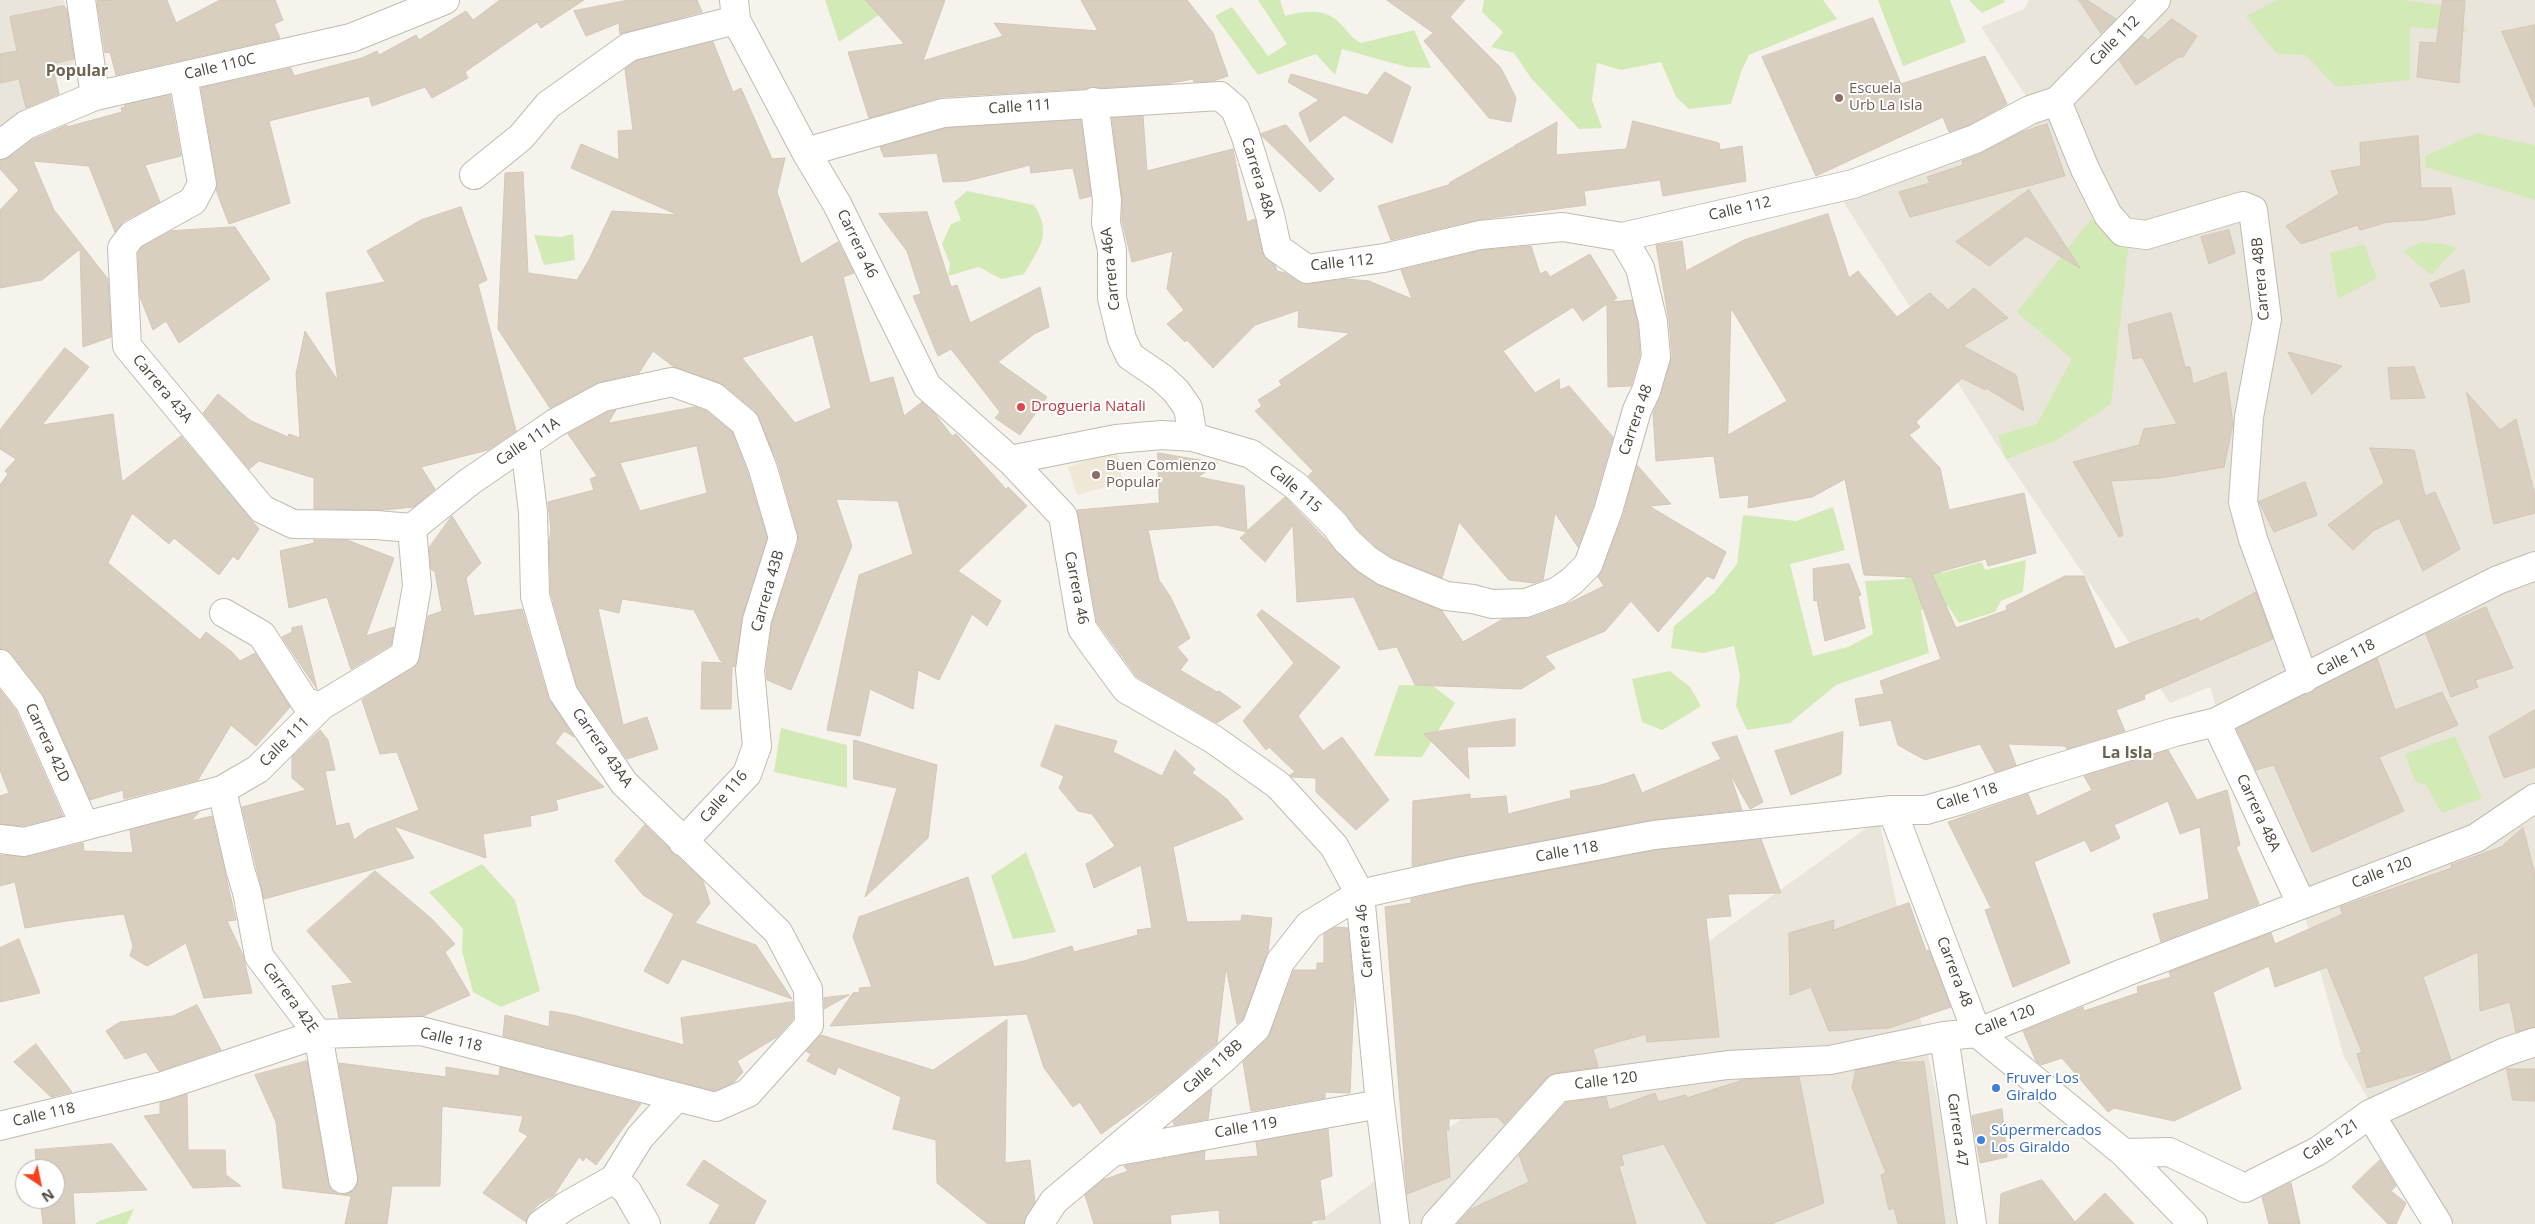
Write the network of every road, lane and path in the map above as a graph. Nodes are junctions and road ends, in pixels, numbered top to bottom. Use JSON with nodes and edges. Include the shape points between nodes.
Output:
{"nodes":[{"id":1,"x":81,"y":0,"type":"edge"},
{"id":2,"x":444,"y":0,"type":"edge"},
{"id":3,"x":2156,"y":0,"type":"edge"},
{"id":4,"x":735,"y":10,"type":"edge"},
{"id":5,"x":183,"y":76,"type":"junction"},
{"id":6,"x":95,"y":96,"type":"junction"},
{"id":7,"x":2057,"y":101,"type":"junction"},
{"id":8,"x":1094,"y":102,"type":"junction"},
{"id":9,"x":1235,"y":109,"type":"joint"},
{"id":10,"x":0,"y":145,"type":"edge"},
{"id":11,"x":806,"y":152,"type":"junction"},
{"id":12,"x":474,"y":175,"type":"dead end"},
{"id":13,"x":1622,"y":237,"type":"junction"},
{"id":14,"x":1277,"y":248,"type":"joint"},
{"id":15,"x":714,"y":397,"type":"joint"},
{"id":16,"x":1192,"y":436,"type":"junction"},
{"id":17,"x":525,"y":445,"type":"junction"},
{"id":18,"x":1010,"y":460,"type":"junction"},
{"id":19,"x":412,"y":528,"type":"junction"},
{"id":20,"x":2535,"y":566,"type":"edge"},
{"id":21,"x":1558,"y":591,"type":"joint"},
{"id":22,"x":224,"y":613,"type":"dead end"},
{"id":23,"x":0,"y":664,"type":"edge"},
{"id":24,"x":2304,"y":679,"type":"junction"},
{"id":25,"x":321,"y":706,"type":"junction"},
{"id":26,"x":2216,"y":722,"type":"junction"},
{"id":27,"x":757,"y":746,"type":"joint"},
{"id":28,"x":222,"y":790,"type":"junction"},
{"id":29,"x":2535,"y":798,"type":"edge"},
{"id":30,"x":1892,"y":810,"type":"junction"},
{"id":31,"x":85,"y":826,"type":"junction"},
{"id":32,"x":0,"y":840,"type":"edge"},
{"id":33,"x":683,"y":842,"type":"junction"},
{"id":34,"x":1360,"y":894,"type":"junction"},
{"id":35,"x":2301,"y":903,"type":"junction"},
{"id":36,"x":808,"y":989,"type":"joint"},
{"id":37,"x":318,"y":1034,"type":"junction"},
{"id":38,"x":1977,"y":1034,"type":"junction"},
{"id":39,"x":1944,"y":1036,"type":"junction"},
{"id":40,"x":2535,"y":1042,"type":"edge"},
{"id":41,"x":677,"y":1097,"type":"junction"},
{"id":42,"x":1380,"y":1104,"type":"junction"},
{"id":43,"x":2370,"y":1114,"type":"junction"},
{"id":44,"x":0,"y":1126,"type":"edge"},
{"id":45,"x":1112,"y":1152,"type":"junction"},
{"id":46,"x":2124,"y":1153,"type":"junction"},
{"id":47,"x":343,"y":1179,"type":"dead end"},
{"id":48,"x":614,"y":1179,"type":"junction"},
{"id":49,"x":541,"y":1224,"type":"edge"},
{"id":50,"x":646,"y":1224,"type":"edge"},
{"id":51,"x":1039,"y":1224,"type":"edge"},
{"id":52,"x":1395,"y":1224,"type":"edge"},
{"id":53,"x":1436,"y":1224,"type":"edge"},
{"id":54,"x":1972,"y":1224,"type":"edge"},
{"id":55,"x":2193,"y":1224,"type":"edge"},
{"id":56,"x":2438,"y":1224,"type":"edge"}],
"edges":[{"from":1,"to":6,"type":"street"},
{"from":2,"to":5,"type":"street","name":"Calle 110C","via":[[351,38]]},
{"from":3,"to":7,"type":"street","name":"Calle 112"},
{"from":4,"to":11,"type":"street","name":"Carrera 46"},
{"from":4,"to":12,"type":"street","name":"Carrera 46","via":[[629,47],[548,105],[520,137]]},
{"from":5,"to":6,"type":"street","name":"Calle 110C"},
{"from":5,"to":19,"type":"street","name":"Carrera 43A","via":[[202,184],[193,201],[132,235],[122,248],[127,346],[262,509],[293,524]]},
{"from":6,"to":10,"type":"street","name":"Calle 110C","via":[[26,125]]},
{"from":7,"to":13,"type":"street","name":"Calle 112","via":[[2030,110],[1975,139],[1853,184]]},
{"from":7,"to":24,"type":"street","name":"Carrera 48B","via":[[2108,214],[2123,232],[2146,235],[2243,206],[2254,210],[2267,319],[2249,416],[2243,502],[2253,539]]},
{"from":8,"to":9,"type":"street","name":"Calle 111","via":[[1220,96]]},
{"from":8,"to":11,"type":"street","name":"Calle 111","via":[[943,113]]},
{"from":8,"to":16,"type":"street","name":"Carrera 46A","via":[[1107,200],[1106,224],[1112,250],[1112,298],[1122,339],[1130,356],[1176,391],[1188,408]]},
{"from":9,"to":14,"type":"street","name":"Carrera 48A","via":[[1270,215]]},
{"from":11,"to":18,"type":"street","name":"Carrera 46","via":[[837,204],[927,386]]},
{"from":13,"to":14,"type":"street","name":"Calle 112","via":[[1563,227],[1480,235],[1384,258],[1307,269]]},
{"from":13,"to":21,"type":"street","name":"Carrera 48","via":[[1640,268],[1653,322],[1656,357],[1588,565]]},
{"from":15,"to":17,"type":"street","name":"Calle 111A","via":[[672,382],[603,397],[555,423]]},
{"from":15,"to":27,"type":"street","name":"Carrera 43B","via":[[745,423],[763,469],[783,538],[756,629],[750,670]]},
{"from":16,"to":18,"type":"street","name":"Calle 115","via":[[1162,435],[1116,440]]},
{"from":16,"to":21,"type":"street","name":"Calle 115","via":[[1251,454],[1296,486],[1346,540],[1366,559],[1384,570],[1446,596],[1492,604],[1526,603]]},
{"from":17,"to":19,"type":"street","name":"Calle 111A","via":[[469,482]]},
{"from":17,"to":33,"type":"street","name":"Carrera 43AA","via":[[533,512],[535,596],[563,693],[624,783]]},
{"from":18,"to":34,"type":"street","name":"Carrera 46","via":[[1063,516],[1082,628],[1126,689],[1213,739],[1278,786],[1334,846]]},
{"from":19,"to":25,"type":"street","name":"Calle 111","via":[[417,586],[405,655]]},
{"from":20,"to":24,"type":"street","name":"Calle 118","via":[[2498,580]]},
{"from":22,"to":25,"type":"street","via":[[262,635],[305,702]]},
{"from":23,"to":31,"type":"street","name":"Carrera 42D","via":[[30,703]]},
{"from":24,"to":26,"type":"street","name":"Calle 118"},
{"from":25,"to":28,"type":"street","name":"Calle 111","via":[[258,769]]},
{"from":26,"to":30,"type":"street","name":"Calle 118","via":[[1926,810]]},
{"from":26,"to":35,"type":"street","name":"Carrera 48A"},
{"from":27,"to":33,"type":"street","name":"Calle 116","via":[[747,774]]},
{"from":28,"to":31,"type":"street","name":"Calle 111"},
{"from":28,"to":37,"type":"street","name":"Carrera 42E","via":[[259,956]]},
{"from":29,"to":35,"type":"street","name":"Calle 120","via":[[2476,838]]},
{"from":30,"to":34,"type":"street","name":"Calle 118","via":[[1654,835]]},
{"from":30,"to":38,"type":"street","name":"Carrera 48"},
{"from":31,"to":32,"type":"street","name":"Calle 111","via":[[24,842]]},
{"from":33,"to":36,"type":"street","name":"Carrera 43AA","via":[[778,932]]},
{"from":34,"to":42,"type":"street","name":"Carrera 46"},
{"from":34,"to":45,"type":"street","name":"Calle 118B","via":[[1310,926],[1280,962],[1256,1028]]},
{"from":35,"to":38,"type":"street","name":"Calle 120"},
{"from":36,"to":41,"type":"street","name":"Calle 118","via":[[809,1024],[748,1093],[716,1107]]},
{"from":37,"to":41,"type":"street","name":"Calle 118","via":[[421,1031]]},
{"from":37,"to":44,"type":"street","name":"Calle 118","via":[[163,1086]]},
{"from":37,"to":47,"type":"street","name":"Carrera 42E"},
{"from":38,"to":39,"type":"street","name":"Calle 120"},
{"from":38,"to":46,"type":"street"},
{"from":39,"to":53,"type":"street","name":"Calle 120","via":[[1830,1060],[1728,1065],[1558,1088]]},
{"from":39,"to":54,"type":"street","name":"Carrera 47"},
{"from":40,"to":43,"type":"street","name":"Calle 121","via":[[2505,1052]]},
{"from":41,"to":48,"type":"street","via":[[640,1137]]},
{"from":42,"to":45,"type":"street","name":"Calle 119"},
{"from":42,"to":52,"type":"street","name":"Carrera 46"},
{"from":43,"to":46,"type":"street","name":"Calle 121","via":[[2318,1151],[2245,1188],[2169,1152]]},
{"from":43,"to":56,"type":"street"},
{"from":45,"to":51,"type":"street","name":"Calle 118B","via":[[1054,1201]]},
{"from":46,"to":55,"type":"street"},
{"from":48,"to":49,"type":"street"},
{"from":48,"to":50,"type":"street","via":[[627,1191]]}]}
